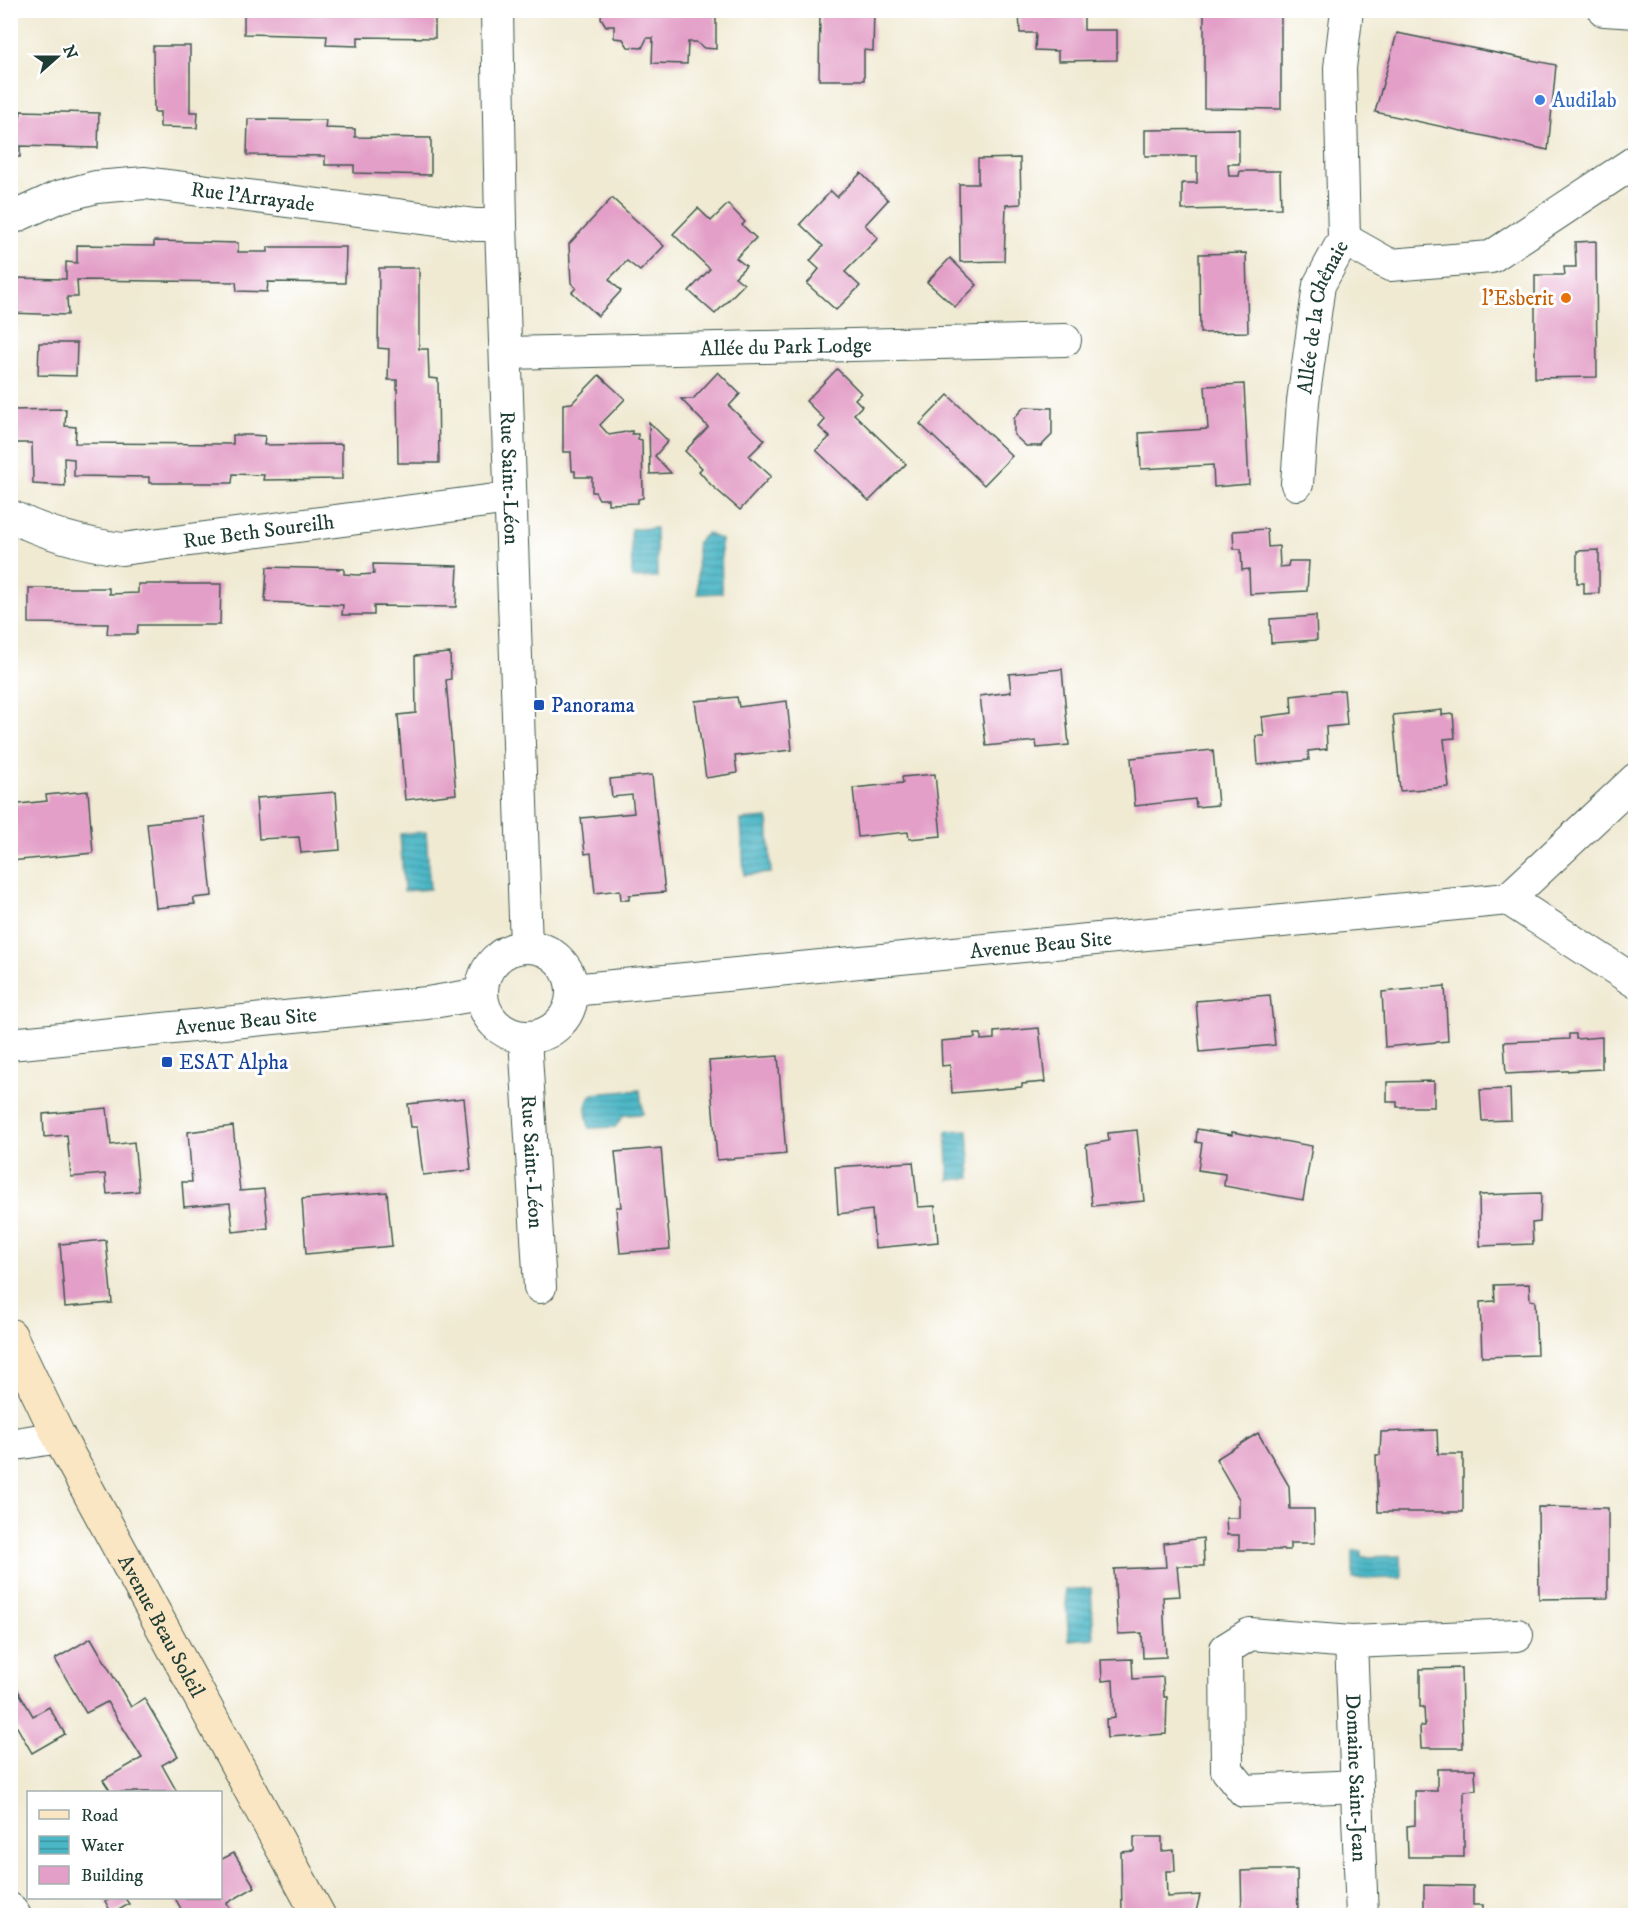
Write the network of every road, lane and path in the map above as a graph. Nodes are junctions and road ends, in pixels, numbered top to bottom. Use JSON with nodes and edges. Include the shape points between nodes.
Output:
{"nodes":[{"id":1,"x":497,"y":10,"type":"edge"},
{"id":2,"x":1347,"y":10,"type":"edge"},
{"id":3,"x":1604,"y":10,"type":"edge"},
{"id":4,"x":1635,"y":12,"type":"edge"},
{"id":5,"x":1635,"y":161,"type":"edge"},
{"id":6,"x":10,"y":219,"type":"edge"},
{"id":7,"x":501,"y":225,"type":"junction"},
{"id":8,"x":1344,"y":239,"type":"junction"},
{"id":9,"x":1065,"y":340,"type":"dead end"},
{"id":10,"x":507,"y":352,"type":"junction"},
{"id":11,"x":1297,"y":484,"type":"dead end"},
{"id":12,"x":510,"y":498,"type":"junction"},
{"id":13,"x":10,"y":516,"type":"edge"},
{"id":14,"x":1635,"y":779,"type":"edge"},
{"id":15,"x":1508,"y":899,"type":"junction"},
{"id":16,"x":526,"y":946,"type":"junction"},
{"id":17,"x":1635,"y":982,"type":"edge"},
{"id":18,"x":572,"y":990,"type":"junction"},
{"id":19,"x":481,"y":994,"type":"junction"},
{"id":20,"x":525,"y":1038,"type":"junction"},
{"id":21,"x":10,"y":1044,"type":"edge"},
{"id":22,"x":540,"y":1287,"type":"dead end"},
{"id":23,"x":10,"y":1335,"type":"edge"},
{"id":24,"x":59,"y":1437,"type":"junction"},
{"id":25,"x":10,"y":1445,"type":"edge"},
{"id":26,"x":1517,"y":1635,"type":"dead end"},
{"id":27,"x":1352,"y":1642,"type":"junction"},
{"id":28,"x":1357,"y":1786,"type":"junction"},
{"id":29,"x":10,"y":1909,"type":"edge"},
{"id":30,"x":15,"y":1916,"type":"edge"},
{"id":31,"x":319,"y":1916,"type":"edge"},
{"id":32,"x":1362,"y":1916,"type":"edge"}],
"edges":[{"from":1,"to":7,"type":"street","name":"Rue Saint-Léon"},
{"from":2,"to":8,"type":"street","name":"Allée de la Chênaie","via":[[1340,68]]},
{"from":3,"to":4,"type":"street"},
{"from":5,"to":8,"type":"street","via":[[1491,257],[1390,265]]},
{"from":6,"to":7,"type":"street","name":"Rue l'Arrayade","via":[[58,197],[96,187],[145,183]]},
{"from":7,"to":10,"type":"street","name":"Rue Saint-Léon"},
{"from":8,"to":11,"type":"street","name":"Allée de la Chênaie","via":[[1319,285]]},
{"from":9,"to":10,"type":"street","name":"Allée du Park Lodge"},
{"from":10,"to":12,"type":"street","name":"Rue Saint-Léon"},
{"from":12,"to":13,"type":"street","name":"Rue Beth Soureilh","via":[[122,549],[43,532]]},
{"from":12,"to":16,"type":"street","name":"Rue Saint-Léon"},
{"from":14,"to":15,"type":"street"},
{"from":15,"to":17,"type":"street"},
{"from":15,"to":18,"type":"street","name":"Avenue Beau Site"},
{"from":16,"to":18,"type":"street","via":[[553,954],[570,976]]},
{"from":16,"to":19,"type":"street","via":[[498,956],[483,980]]},
{"from":18,"to":20,"type":"street","via":[[564,1018],[541,1036]]},
{"from":19,"to":20,"type":"street","via":[[491,1020],[500,1029]]},
{"from":19,"to":21,"type":"street","name":"Avenue Beau Site","via":[[427,1003]]},
{"from":20,"to":22,"type":"street","name":"Rue Saint-Léon"},
{"from":23,"to":24,"type":"street","name":"Avenue Beau Soleil"},
{"from":24,"to":25,"type":"street"},
{"from":24,"to":31,"type":"street","name":"Avenue Beau Soleil"},
{"from":26,"to":27,"type":"street"},
{"from":27,"to":28,"type":"street","name":"Domaine Saint-Jean"},
{"from":27,"to":28,"type":"street","via":[[1250,1634],[1226,1648],[1227,1770],[1244,1791]]},
{"from":28,"to":32,"type":"street","name":"Domaine Saint-Jean"},
{"from":29,"to":30,"type":"street"}]}
